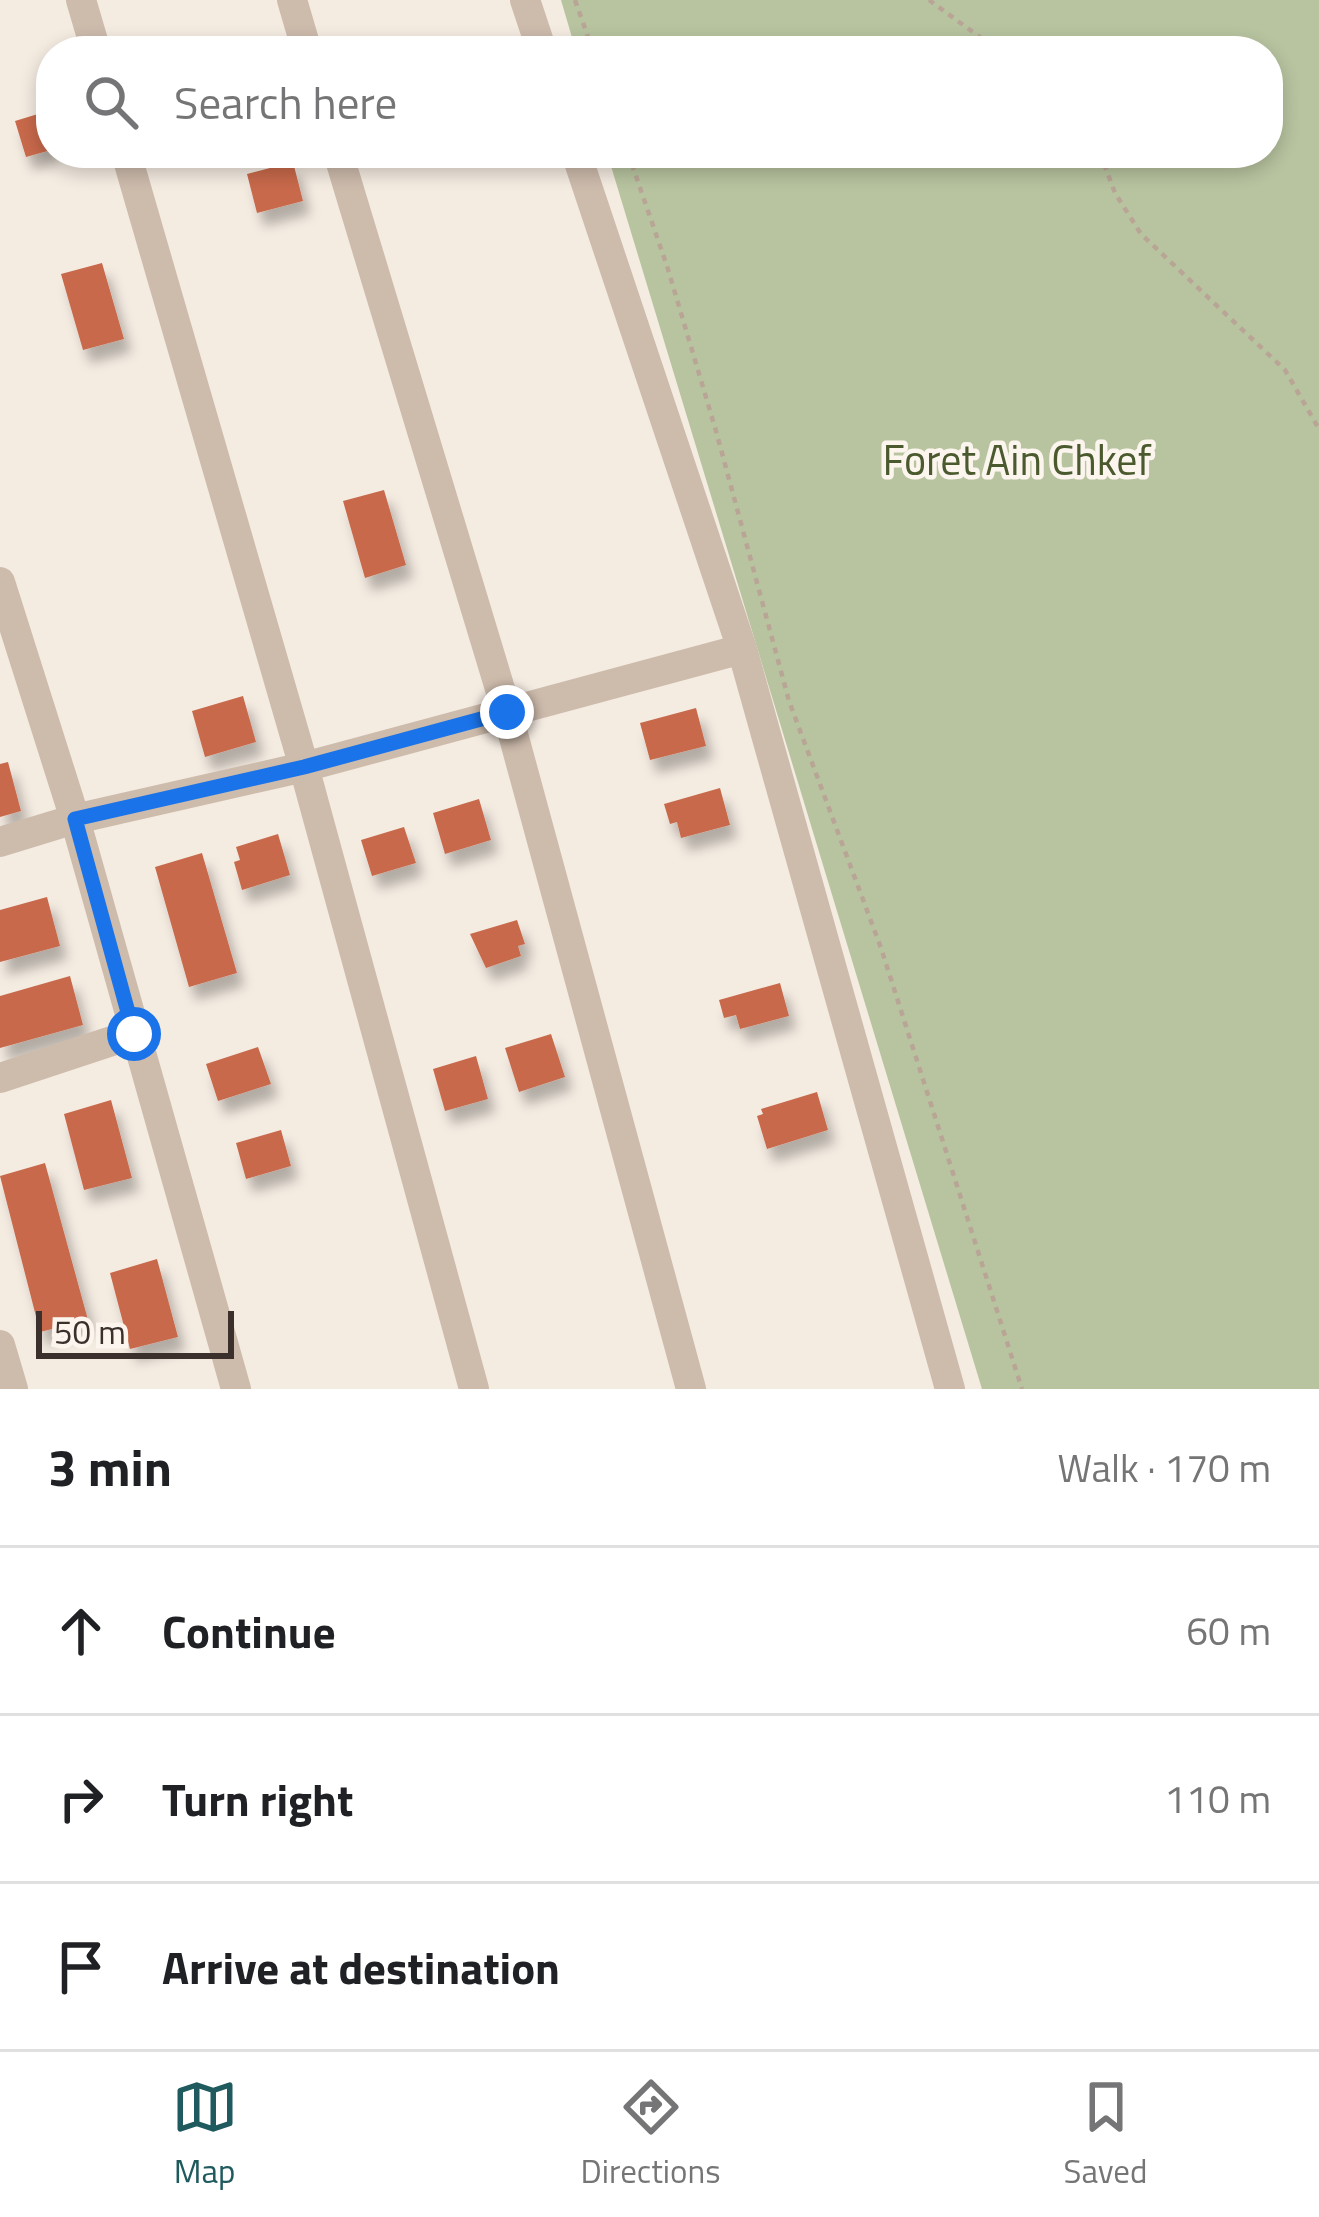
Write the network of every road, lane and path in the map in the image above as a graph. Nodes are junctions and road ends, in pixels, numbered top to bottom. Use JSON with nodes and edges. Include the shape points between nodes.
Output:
{"nodes":[{"id":1,"x":81,"y":0,"type":"edge"},
{"id":2,"x":292,"y":0,"type":"edge"},
{"id":3,"x":525,"y":0,"type":"edge"},
{"id":4,"x":575,"y":0,"type":"edge"},
{"id":5,"x":929,"y":0,"type":"edge"},
{"id":6,"x":92,"y":36,"type":"edge"},
{"id":7,"x":303,"y":36,"type":"edge"},
{"id":8,"x":537,"y":36,"type":"edge"},
{"id":9,"x":588,"y":36,"type":"edge"},
{"id":10,"x":978,"y":36,"type":"edge"},
{"id":11,"x":129,"y":168,"type":"edge"},
{"id":12,"x":343,"y":168,"type":"edge"},
{"id":13,"x":581,"y":168,"type":"edge"},
{"id":14,"x":633,"y":168,"type":"edge"},
{"id":15,"x":1105,"y":168,"type":"edge"},
{"id":16,"x":1319,"y":429,"type":"edge"},
{"id":17,"x":0,"y":582,"type":"edge"},
{"id":18,"x":5,"y":617,"type":"edge"},
{"id":19,"x":742,"y":649,"type":"junction"},
{"id":20,"x":507,"y":712,"type":"junction"},
{"id":21,"x":304,"y":767,"type":"junction"},
{"id":22,"x":75,"y":819,"type":"junction"},
{"id":23,"x":0,"y":842,"type":"edge"},
{"id":24,"x":134,"y":1034,"type":"junction"},
{"id":25,"x":0,"y":1078,"type":"edge"},
{"id":26,"x":0,"y":1345,"type":"edge"},
{"id":27,"x":14,"y":1389,"type":"edge"},
{"id":28,"x":236,"y":1389,"type":"edge"},
{"id":29,"x":474,"y":1389,"type":"edge"},
{"id":30,"x":691,"y":1389,"type":"edge"},
{"id":31,"x":950,"y":1389,"type":"edge"},
{"id":32,"x":1022,"y":1389,"type":"edge"}],
"edges":[{"from":1,"to":6,"type":"street"},
{"from":2,"to":7,"type":"street"},
{"from":3,"to":8,"type":"street"},
{"from":4,"to":9,"type":"path"},
{"from":5,"to":10,"type":"path"},
{"from":11,"to":21,"type":"street"},
{"from":12,"to":20,"type":"street"},
{"from":13,"to":19,"type":"street"},
{"from":14,"to":32,"type":"path","via":[[789,700],[881,948]]},
{"from":15,"to":16,"type":"path","via":[[1141,234],[1285,370]]},
{"from":17,"to":18,"type":"street"},
{"from":18,"to":22,"type":"street"},
{"from":19,"to":20,"type":"street"},
{"from":19,"to":31,"type":"street"},
{"from":20,"to":21,"type":"street"},
{"from":20,"to":30,"type":"street"},
{"from":21,"to":22,"type":"street"},
{"from":21,"to":29,"type":"street"},
{"from":22,"to":23,"type":"street"},
{"from":22,"to":24,"type":"street"},
{"from":24,"to":25,"type":"street"},
{"from":24,"to":28,"type":"street"},
{"from":26,"to":27,"type":"street"}]}
